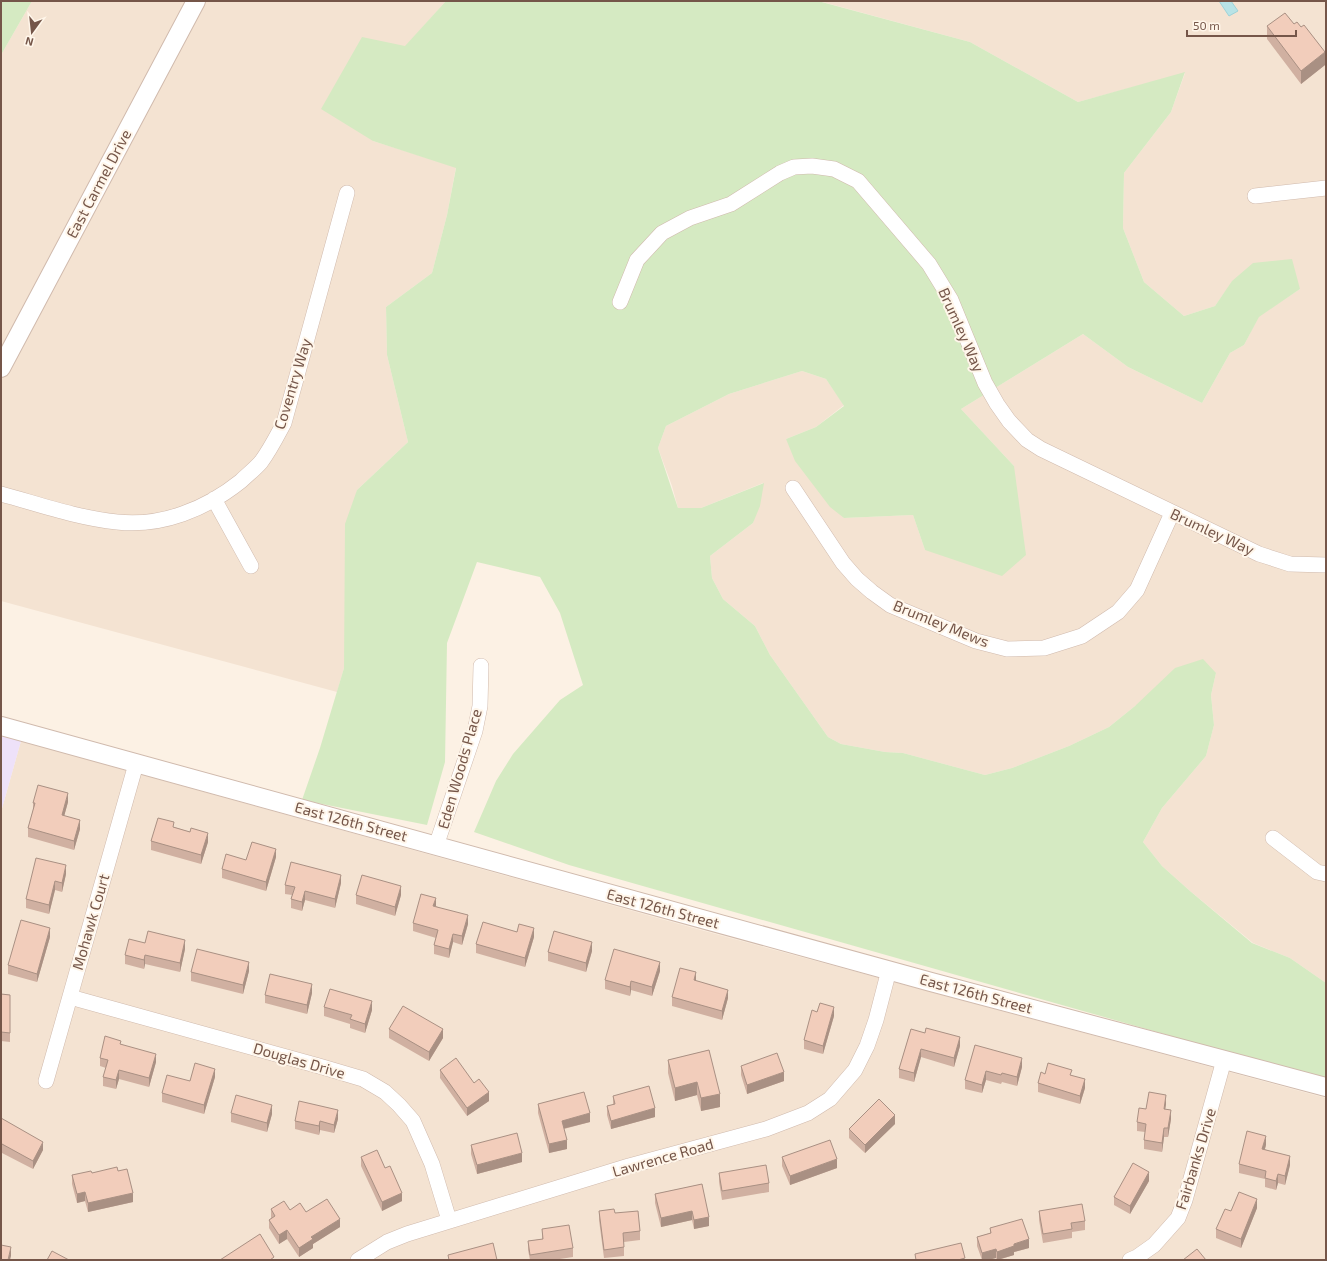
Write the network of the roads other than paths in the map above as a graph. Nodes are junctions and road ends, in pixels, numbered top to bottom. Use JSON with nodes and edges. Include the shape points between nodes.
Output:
{"nodes":[{"id":1,"x":196,"y":1,"type":"edge"},
{"id":2,"x":1326,"y":188,"type":"edge"},
{"id":3,"x":347,"y":193,"type":"dead end"},
{"id":4,"x":1254,"y":196,"type":"dead end"},
{"id":5,"x":620,"y":302,"type":"dead end"},
{"id":6,"x":1,"y":368,"type":"edge"},
{"id":7,"x":793,"y":488,"type":"dead end"},
{"id":8,"x":1,"y":494,"type":"edge"},
{"id":9,"x":214,"y":499,"type":"junction"},
{"id":10,"x":1172,"y":513,"type":"junction"},
{"id":11,"x":1326,"y":565,"type":"edge"},
{"id":12,"x":251,"y":566,"type":"dead end"},
{"id":13,"x":481,"y":666,"type":"dead end"},
{"id":14,"x":1,"y":726,"type":"edge"},
{"id":15,"x":136,"y":764,"type":"junction"},
{"id":16,"x":1273,"y":838,"type":"dead end"},
{"id":17,"x":436,"y":846,"type":"junction"},
{"id":18,"x":1326,"y":874,"type":"edge"},
{"id":19,"x":889,"y":970,"type":"junction"},
{"id":20,"x":70,"y":996,"type":"junction"},
{"id":21,"x":1224,"y":1060,"type":"junction"},
{"id":22,"x":46,"y":1081,"type":"dead end"},
{"id":23,"x":1326,"y":1087,"type":"edge"},
{"id":24,"x":449,"y":1220,"type":"junction"},
{"id":25,"x":358,"y":1260,"type":"edge"},
{"id":26,"x":1130,"y":1260,"type":"edge"}],
"edges":[{"from":1,"to":6,"type":"street","name":"East Carmel Drive"},
{"from":2,"to":4,"type":"street"},
{"from":3,"to":9,"type":"street","name":"Coventry Way","via":[[284,423],[260,463],[230,490]]},
{"from":5,"to":10,"type":"street","name":"Brumley Way","via":[[637,260],[662,233],[690,218],[730,204],[794,167],[834,168],[858,182],[929,264],[951,300],[985,382],[997,404],[1027,440]]},
{"from":7,"to":10,"type":"street","name":"Brumley Mews","via":[[843,563],[872,592],[890,605],[976,641],[1007,649],[1044,648],[1082,636],[1118,612],[1137,590]]},
{"from":8,"to":9,"type":"street","name":"Coventry Way","via":[[89,518],[118,522],[153,522],[180,516]]},
{"from":9,"to":12,"type":"street"},
{"from":10,"to":11,"type":"street","name":"Brumley Way","via":[[1259,554],[1290,564]]},
{"from":13,"to":17,"type":"street","name":"Eden Woods Place","via":[[480,706],[475,731]]},
{"from":14,"to":15,"type":"street","name":"East 126th Street"},
{"from":15,"to":17,"type":"street","name":"East 126th Street"},
{"from":15,"to":20,"type":"street","name":"Mohawk Court"},
{"from":16,"to":18,"type":"street","via":[[1317,872]]},
{"from":17,"to":19,"type":"street","name":"East 126th Street"},
{"from":19,"to":21,"type":"street","name":"East 126th Street"},
{"from":19,"to":24,"type":"street","name":"Lawrence Road","via":[[867,1046],[854,1070],[830,1099],[808,1112],[766,1129],[629,1166]]},
{"from":20,"to":22,"type":"street","name":"Mohawk Court"},
{"from":20,"to":24,"type":"street","name":"Douglas Drive","via":[[319,1066],[363,1080],[384,1092],[413,1121],[432,1164]]},
{"from":21,"to":23,"type":"street","name":"East 126th Street"},
{"from":21,"to":26,"type":"street","name":"Fairbanks Drive","via":[[1178,1218],[1154,1245]]},
{"from":24,"to":25,"type":"street","name":"Lawrence Road","via":[[387,1242]]}]}
